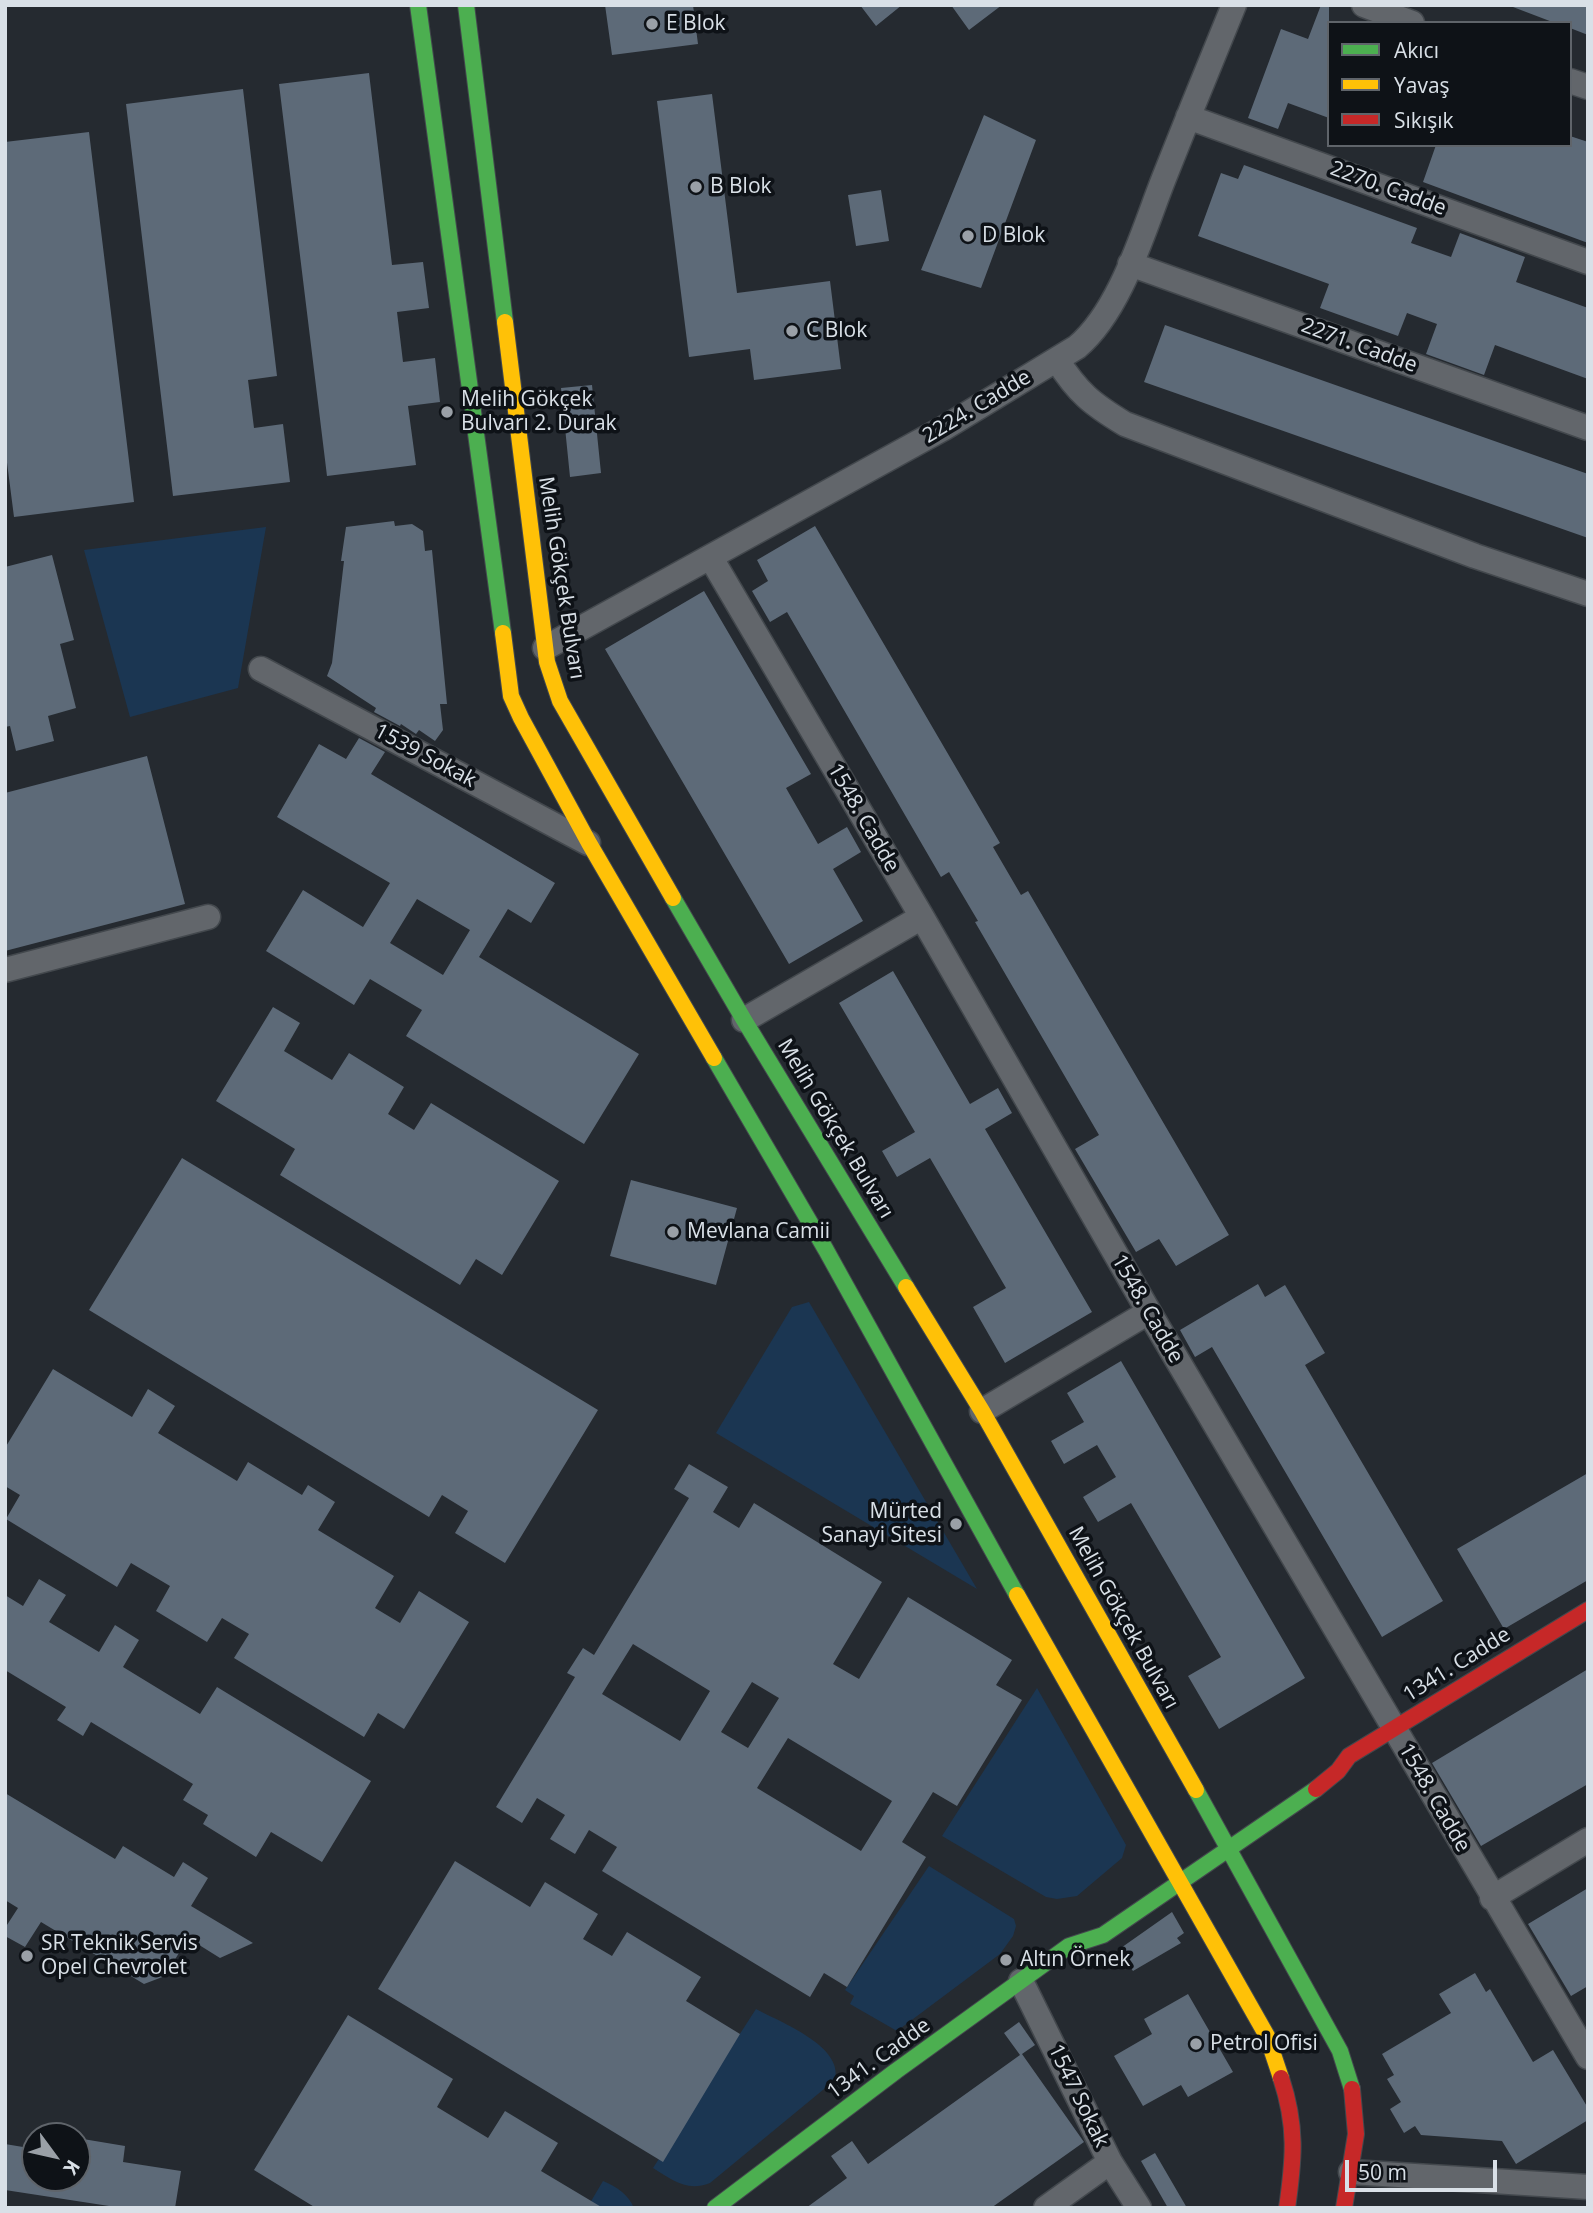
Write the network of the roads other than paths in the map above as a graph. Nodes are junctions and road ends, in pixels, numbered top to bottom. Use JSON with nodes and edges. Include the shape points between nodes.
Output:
{"nodes":[{"id":1,"x":418,"y":5,"type":"edge"},
{"id":2,"x":466,"y":5,"type":"edge"},
{"id":3,"x":1234,"y":5,"type":"edge"},
{"id":4,"x":1364,"y":5,"type":"edge"},
{"id":5,"x":1407,"y":21,"type":"edge"},
{"id":6,"x":1188,"y":117,"type":"junction"},
{"id":7,"x":1588,"y":262,"type":"edge"},
{"id":8,"x":1130,"y":264,"type":"junction"},
{"id":9,"x":1057,"y":359,"type":"junction"},
{"id":10,"x":1588,"y":428,"type":"edge"},
{"id":11,"x":711,"y":558,"type":"junction"},
{"id":12,"x":1588,"y":594,"type":"edge"},
{"id":13,"x":545,"y":648,"type":"junction"},
{"id":14,"x":261,"y":669,"type":"dead end"},
{"id":15,"x":589,"y":843,"type":"junction"},
{"id":16,"x":208,"y":917,"type":"dead end"},
{"id":17,"x":922,"y":918,"type":"junction"},
{"id":18,"x":5,"y":971,"type":"edge"},
{"id":19,"x":744,"y":1020,"type":"junction"},
{"id":20,"x":1149,"y":1312,"type":"junction"},
{"id":21,"x":982,"y":1411,"type":"junction"},
{"id":22,"x":1588,"y":1610,"type":"edge"},
{"id":23,"x":1394,"y":1729,"type":"junction"},
{"id":24,"x":1349,"y":1756,"type":"junction"},
{"id":25,"x":1323,"y":1762,"type":"dead end"},
{"id":26,"x":1588,"y":1840,"type":"edge"},
{"id":27,"x":1230,"y":1849,"type":"junction"},
{"id":28,"x":1181,"y":1882,"type":"junction"},
{"id":29,"x":1493,"y":1898,"type":"junction"},
{"id":30,"x":1077,"y":1929,"type":"dead end"},
{"id":31,"x":1069,"y":1946,"type":"junction"},
{"id":32,"x":1021,"y":1981,"type":"junction"},
{"id":33,"x":1586,"y":2050,"type":"edge"},
{"id":34,"x":1110,"y":2162,"type":"junction"},
{"id":35,"x":1350,"y":2172,"type":"junction"},
{"id":36,"x":1588,"y":2187,"type":"edge"},
{"id":37,"x":1130,"y":2203,"type":"edge"},
{"id":38,"x":715,"y":2208,"type":"edge"},
{"id":39,"x":1046,"y":2208,"type":"edge"},
{"id":40,"x":1287,"y":2208,"type":"edge"},
{"id":41,"x":1344,"y":2208,"type":"edge"}],
"edges":[{"from":1,"to":15,"type":"main road","via":[[511,696]]},
{"from":2,"to":13,"type":"main road","name":"Melih Gökçek Bulvarı"},
{"from":3,"to":6,"type":"street","name":"2224. Cadde"},
{"from":4,"to":5,"type":"street"},
{"from":6,"to":7,"type":"street","name":"2270. Cadde"},
{"from":6,"to":8,"type":"street","name":"2224. Cadde"},
{"from":8,"to":9,"type":"street","name":"2224. Cadde","via":[[1097,328]]},
{"from":8,"to":10,"type":"street","name":"2271. Cadde"},
{"from":9,"to":11,"type":"street","name":"2224. Cadde"},
{"from":9,"to":12,"type":"street","via":[[1094,405],[1125,424]]},
{"from":11,"to":13,"type":"street","name":"2224. Cadde"},
{"from":11,"to":17,"type":"street","name":"1548. Cadde"},
{"from":13,"to":19,"type":"main road","name":"Melih Gökçek Bulvarı","via":[[560,701]]},
{"from":14,"to":15,"type":"street","name":"1539 Sokak"},
{"from":15,"to":28,"type":"main road","via":[[826,1250]]},
{"from":16,"to":18,"type":"street"},
{"from":17,"to":19,"type":"street"},
{"from":17,"to":20,"type":"street","name":"1548. Cadde"},
{"from":19,"to":21,"type":"main road","name":"Melih Gökçek Bulvarı"},
{"from":20,"to":21,"type":"street"},
{"from":20,"to":23,"type":"street","name":"1548. Cadde"},
{"from":21,"to":27,"type":"main road","name":"Melih Gökçek Bulvarı"},
{"from":22,"to":23,"type":"main road","name":"1341. Cadde"},
{"from":23,"to":24,"type":"main road","name":"1341. Cadde"},
{"from":23,"to":29,"type":"street","name":"1548. Cadde"},
{"from":24,"to":25,"type":"main road","name":"1341. Cadde"},
{"from":24,"to":27,"type":"main road","name":"1341. Cadde","via":[[1322,1785]]},
{"from":26,"to":29,"type":"street"},
{"from":27,"to":28,"type":"main road","name":"1341. Cadde"},
{"from":27,"to":35,"type":"main road","name":"Melih Gökçek Bulvarı","via":[[1340,2051],[1356,2112]]},
{"from":28,"to":31,"type":"main road","name":"1341. Cadde","via":[[1103,1935]]},
{"from":28,"to":40,"type":"main road","via":[[1276,2061],[1293,2129]]},
{"from":29,"to":33,"type":"street","name":"1548. Cadde"},
{"from":30,"to":31,"type":"main road","name":"1341. Cadde"},
{"from":31,"to":32,"type":"main road","name":"1341. Cadde"},
{"from":32,"to":34,"type":"street","name":"1547 Sokak"},
{"from":32,"to":38,"type":"main road","name":"1341. Cadde"},
{"from":34,"to":37,"type":"street","name":"1547 Sokak"},
{"from":34,"to":39,"type":"street"},
{"from":35,"to":36,"type":"street"},
{"from":35,"to":41,"type":"main road","name":"Melih Gökçek Bulvarı"}]}
